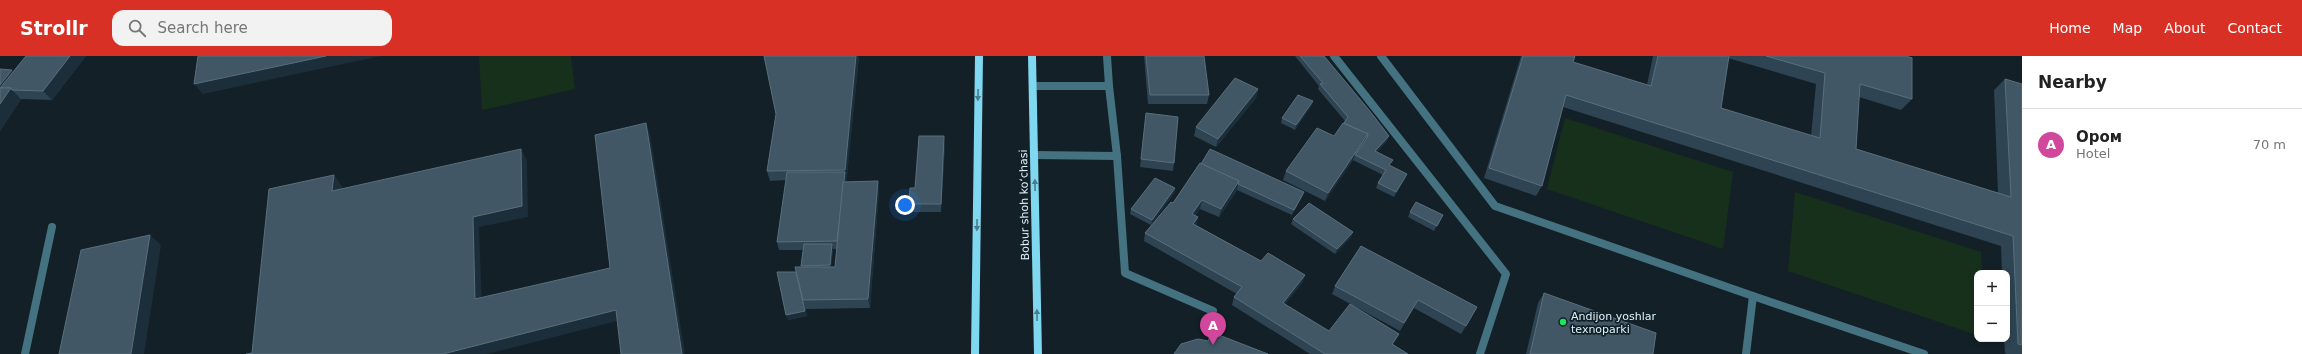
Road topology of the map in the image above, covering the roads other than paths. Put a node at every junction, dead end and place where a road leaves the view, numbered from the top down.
1 (979, 56) edge
2 (1032, 56) edge
3 (1107, 56) edge
4 (1334, 56) edge
5 (1381, 56) edge
6 (1033, 86) junction
7 (1109, 86) junction
8 (1034, 155) junction
9 (1117, 156) junction
10 (52, 227) dead end
11 (1752, 296) junction
12 (1213, 310) dead end
13 (25, 354) edge
14 (976, 354) edge
15 (1038, 354) edge
16 (1480, 354) edge
17 (1746, 354) edge
18 (1924, 354) edge

1 -> 14 main road
2 - 6 main road, Bobur shoh koʻchasi
3 - 7 street
4 - 16 street
5 - 11 street
6 - 7 street
6 - 8 main road, Bobur shoh koʻchasi
7 - 9 street
8 - 9 street
15 -> 8 main road, Bobur shoh koʻchasi
9 - 12 street
10 - 13 street
11 - 17 street
11 - 18 street

